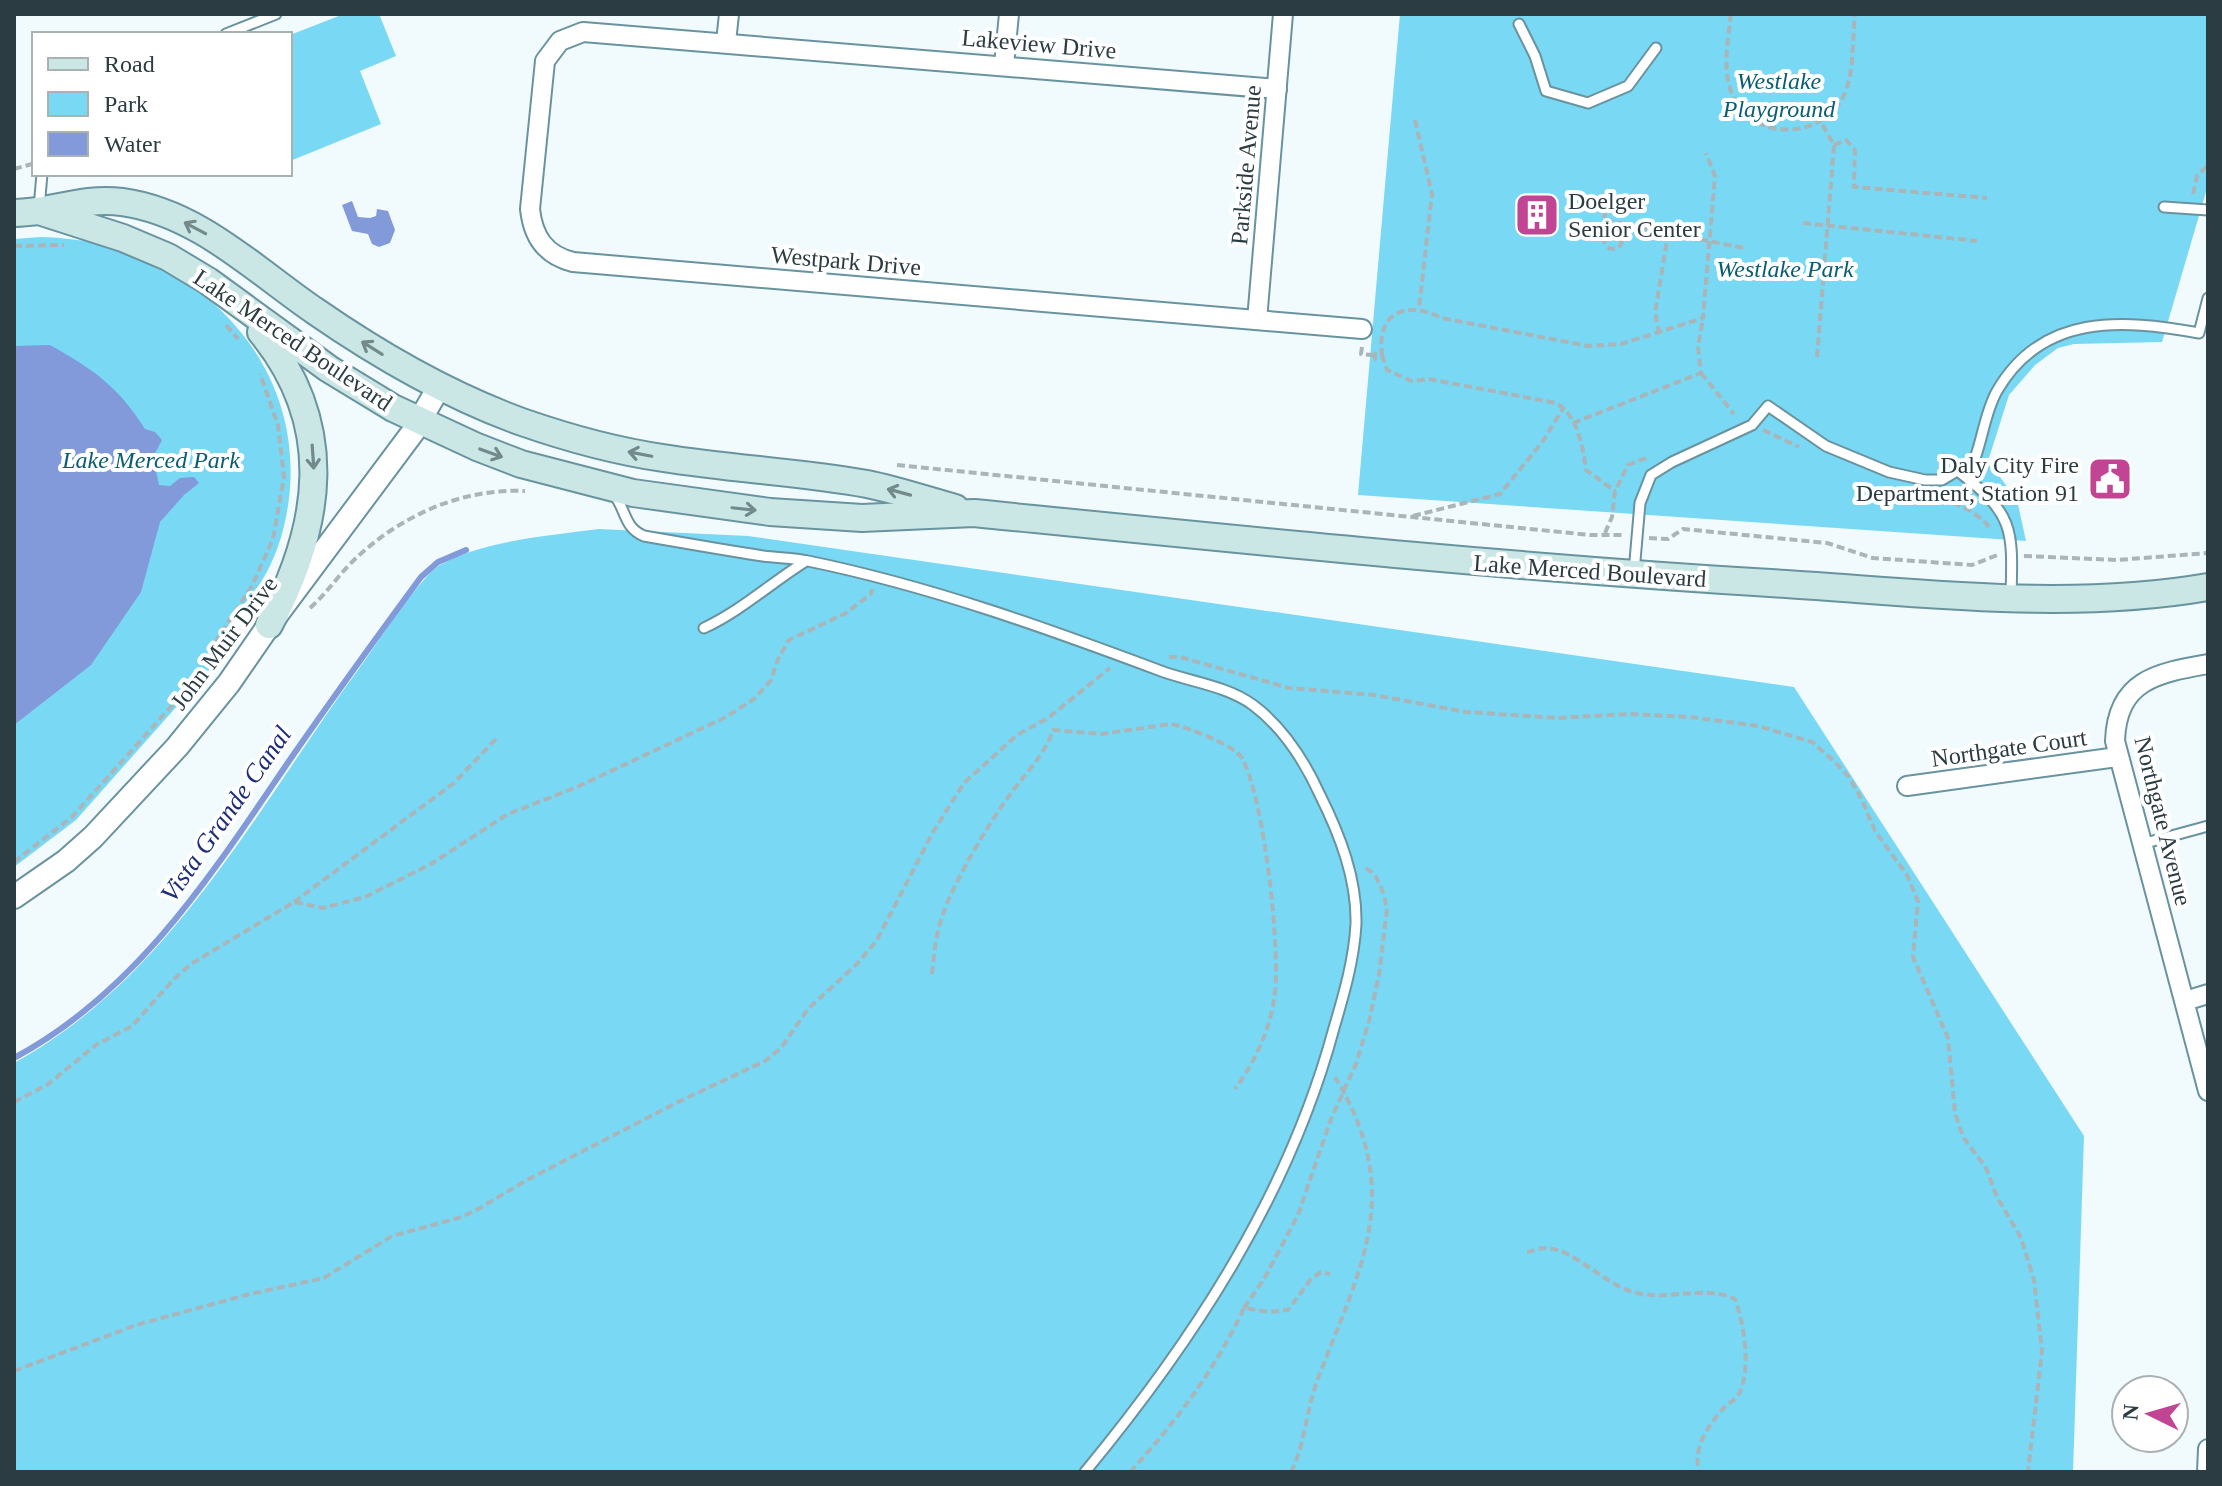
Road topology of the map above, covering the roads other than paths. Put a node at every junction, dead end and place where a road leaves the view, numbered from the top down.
1 (276, 14) edge
2 (729, 14) edge
3 (1009, 14) edge
4 (1283, 14) edge
5 (1519, 24) dead end
6 (231, 32) edge
7 (560, 41) joint
8 (726, 42) junction
9 (1656, 48) dead end
10 (1004, 65) junction
11 (1277, 89) junction
12 (41, 176) edge
13 (2164, 207) dead end
14 (2208, 210) edge
15 (26, 212) edge
16 (2208, 298) edge
17 (227, 308) junction
18 (1257, 320) junction
19 (1362, 329) dead end
20 (439, 387) junction
21 (420, 422) junction
22 (1959, 472) junction
23 (609, 489) junction
24 (974, 513) junction
25 (806, 561) junction
26 (1633, 575) junction
27 (2208, 587) edge
28 (2011, 597) junction
29 (269, 625) junction
30 (704, 628) dead end
31 (2208, 664) edge
32 (2117, 757) junction
33 (1907, 786) dead end
34 (2208, 826) edge
35 (2142, 844) junction
36 (14, 897) edge
37 (2208, 994) edge
38 (2185, 1001) junction
39 (2208, 1091) edge
40 (2208, 1449) edge
41 (1085, 1472) edge
42 (2207, 1472) edge

1 - 6 lane
2 - 8 street
3 - 10 street
4 - 11 street, Parkside Avenue
5 - 9 lane
7 - 8 street, Lakeview Drive
7 - 18 street, Westpark Drive
8 - 10 street, Lakeview Drive
10 - 11 street, Lakeview Drive
11 - 18 street, Parkside Avenue
12 - 15 lane
13 - 14 lane
15 - 17 main road, Lake Merced Boulevard
20 -> 15 main road, Lake Merced Boulevard
16 - 22 lane
17 - 21 main road, Lake Merced Boulevard
17 -> 29 main road
18 - 19 street, Westpark Drive
20 - 21 street, John Muir Drive
24 -> 20 main road, Lake Merced Boulevard
21 -> 23 main road, Lake Merced Boulevard
21 - 29 street, John Muir Drive
22 - 26 lane
22 - 28 lane
23 -> 24 main road, Lake Merced Boulevard
23 - 25 lane
24 - 26 main road, Lake Merced Boulevard
25 - 30 lane
25 - 41 lane
26 - 28 main road, Lake Merced Boulevard
27 - 28 main road, Lake Merced Boulevard
29 - 36 street, John Muir Drive
31 - 32 street, Northgate Avenue
32 - 33 street, Northgate Court
32 - 35 street, Northgate Avenue
34 - 35 lane
35 - 38 street, Northgate Avenue
37 - 38 street
38 - 39 street, Northgate Avenue
40 - 42 street

